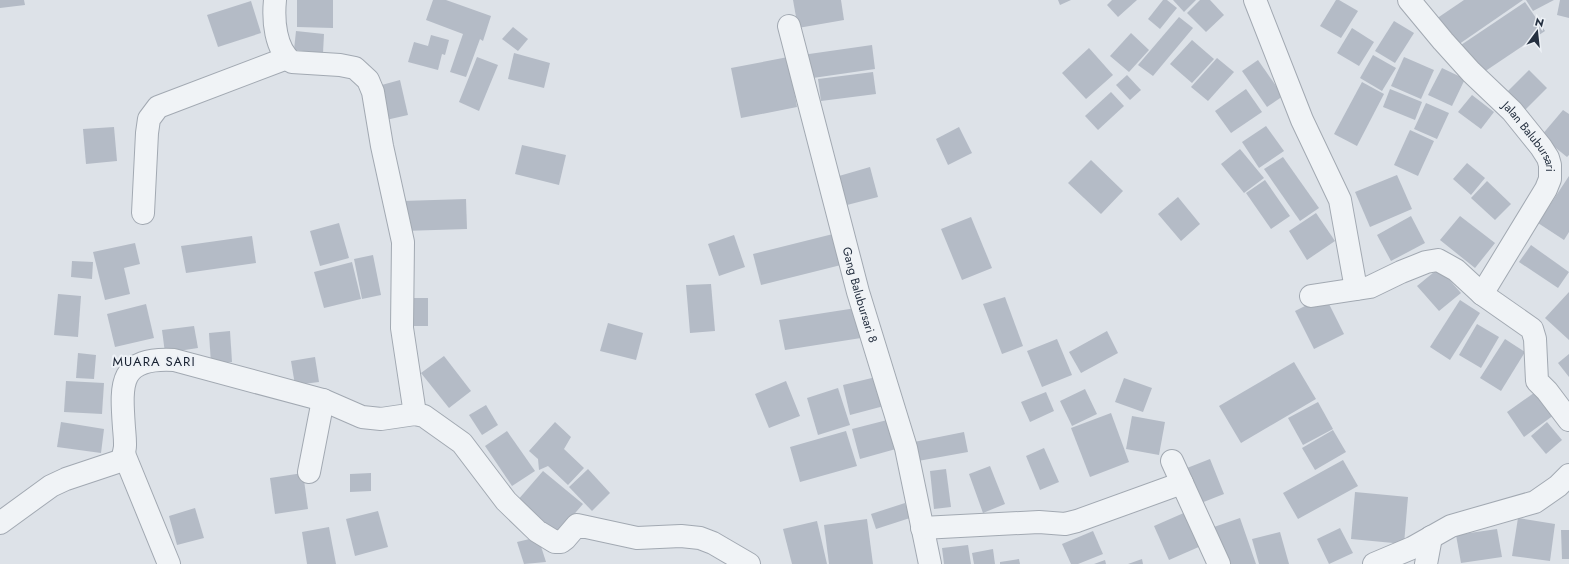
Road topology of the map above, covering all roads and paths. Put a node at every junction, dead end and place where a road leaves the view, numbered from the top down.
1 (275, 0) edge
2 (1256, 0) edge
3 (1409, 0) edge
4 (789, 26) dead end
5 (287, 58) junction
6 (143, 213) dead end
7 (1356, 289) junction
8 (1482, 294) junction
9 (1311, 296) dead end
10 (324, 400) junction
11 (415, 414) junction
12 (1569, 420) edge
13 (124, 454) junction
14 (1172, 461) dead end
15 (309, 472) dead end
16 (1569, 475) edge
17 (1182, 483) junction
18 (0, 523) edge
19 (922, 528) junction
20 (1431, 537) junction
21 (170, 564) edge
22 (750, 564) edge
23 (930, 564) edge
24 (1219, 564) edge
25 (1374, 564) edge
26 (1426, 564) edge

1 - 5 street
2 - 7 street
3 - 8 street, Jalan Balubursari
4 - 19 street, Gang Balubursari 8
5 - 6 street
5 - 11 street
7 - 8 street
7 - 9 street
8 - 12 street
10 - 11 street
10 - 13 street
10 - 15 street
11 - 22 street
13 - 18 street
13 - 21 street
14 - 17 street
16 - 20 street
17 - 19 street
17 - 24 street
19 - 23 street, Gang Balubursari 8
20 - 25 street
20 - 26 street

